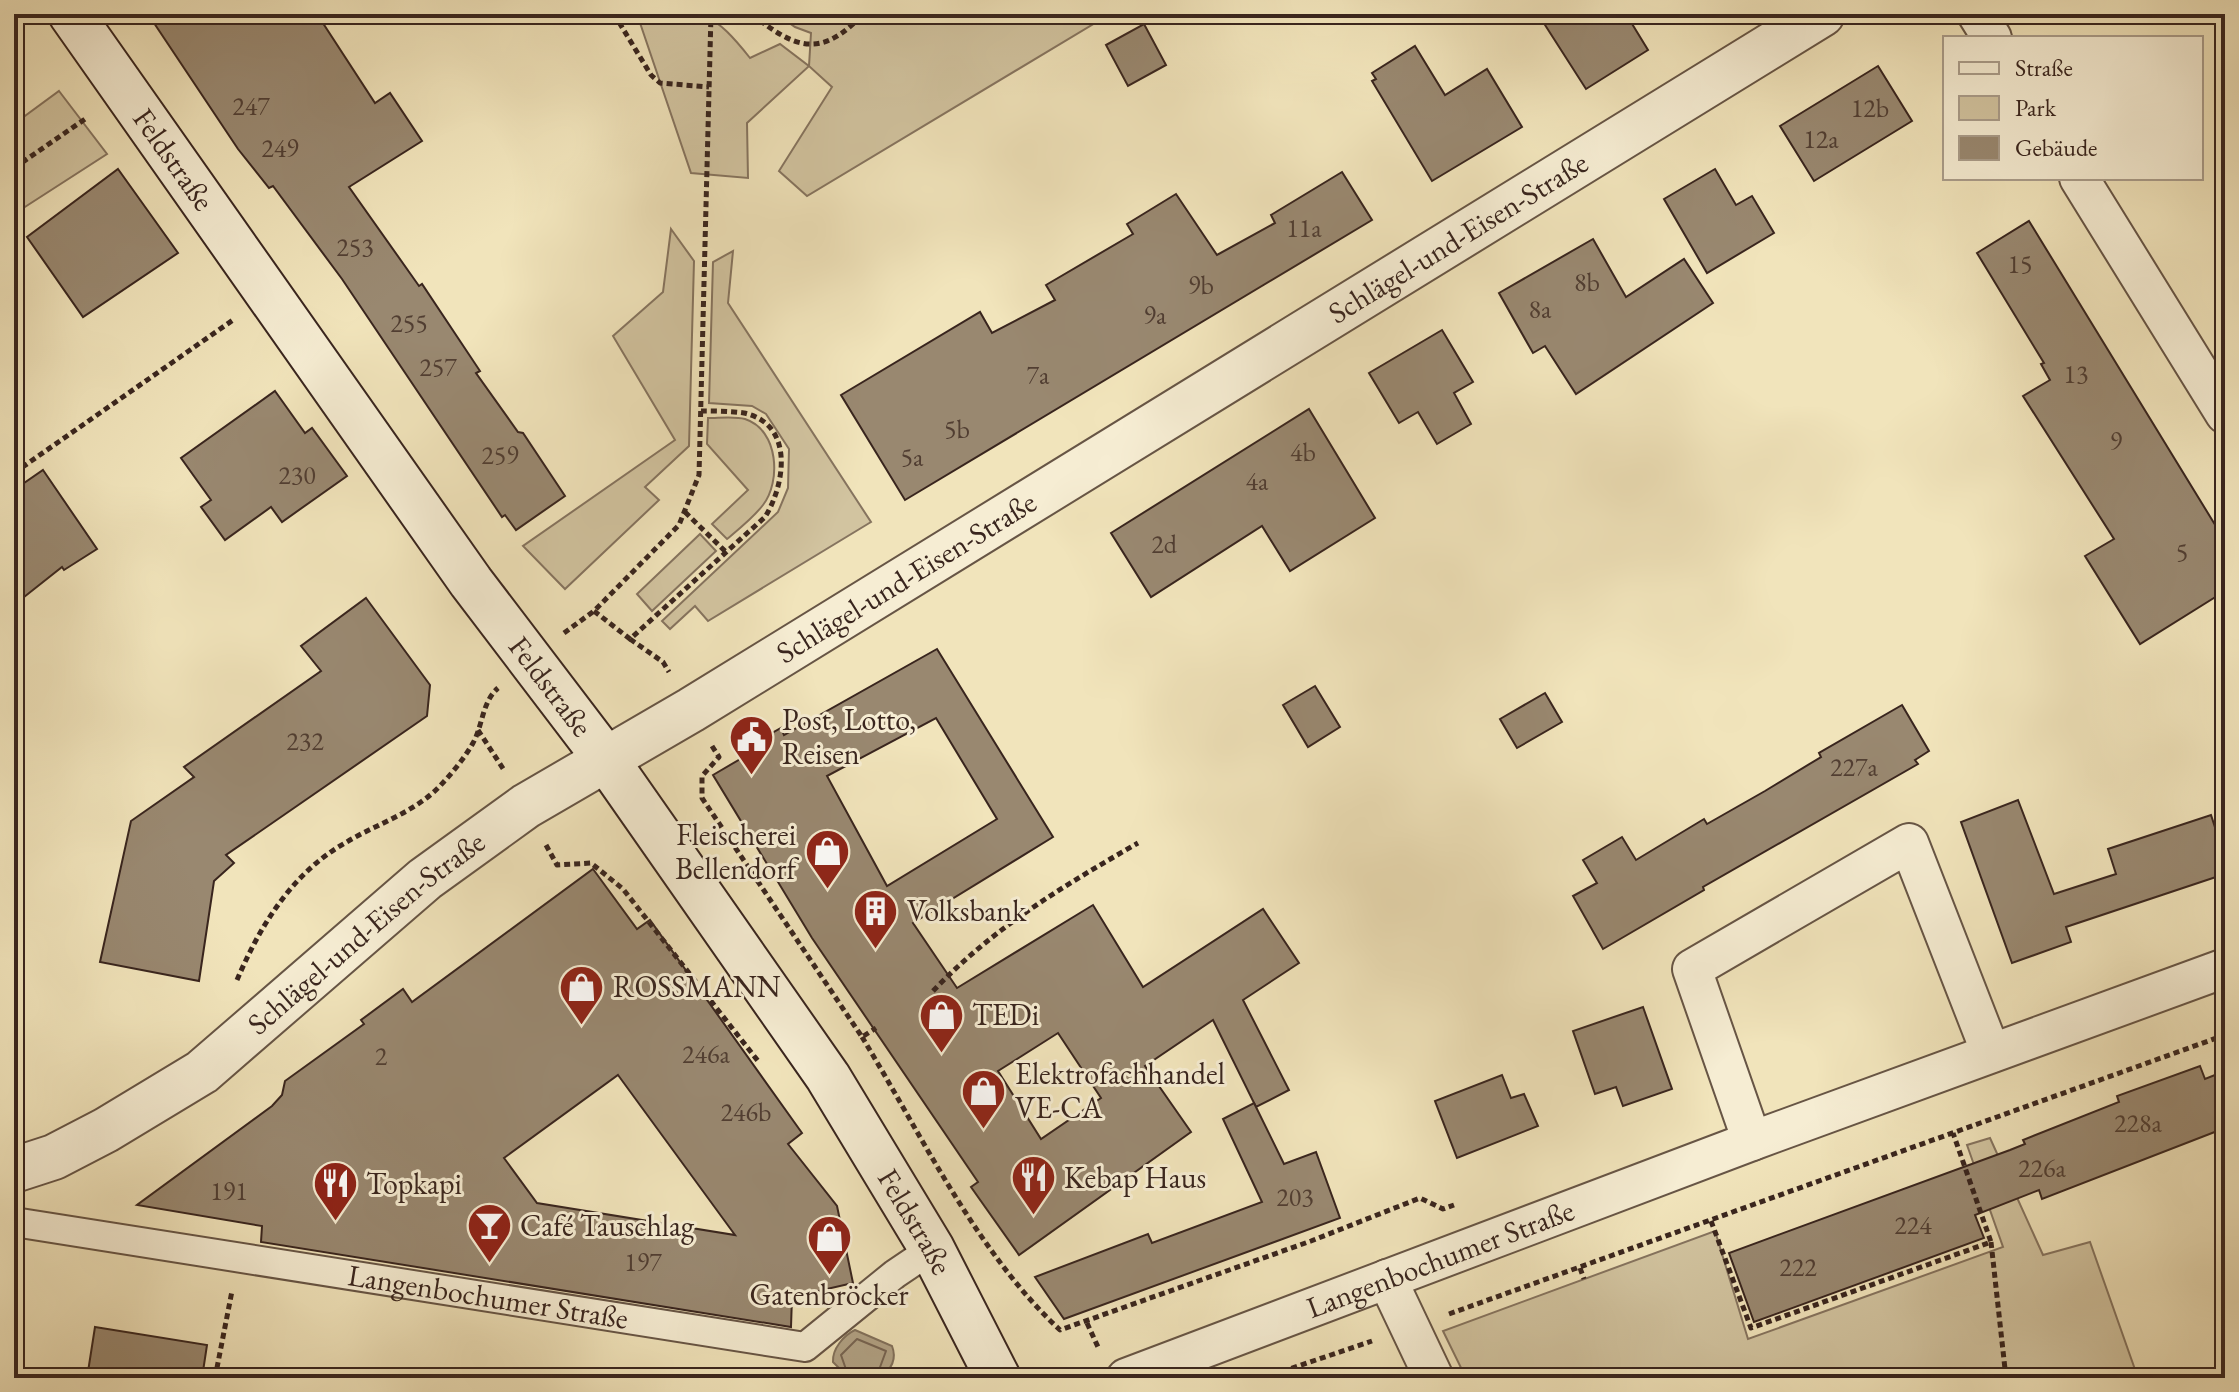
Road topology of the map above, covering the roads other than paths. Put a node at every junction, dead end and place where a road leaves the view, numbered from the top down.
1 (71, 14) edge
2 (1822, 14) edge
3 (1977, 14) edge
4 (1991, 36) edge
5 (2080, 180) edge
6 (2225, 414) edge
7 (605, 758) junction
8 (2225, 968) edge
9 (1991, 1053) junction
10 (1752, 1141) junction
11 (14, 1170) edge
12 (14, 1222) edge
13 (932, 1249) junction
14 (1387, 1279) junction
15 (998, 1378) edge
16 (1126, 1378) edge
17 (1434, 1378) edge

1 - 7 street, Feldstraße
2 - 7 street, Schlägel-und-Eisen-Straße
3 - 4 street
5 - 6 street
7 - 11 street, Schlägel-und-Eisen-Straße
7 - 13 street, Feldstraße
8 - 9 street, Langenbochumer Straße
9 - 10 street, Langenbochumer Straße
9 - 10 street
10 - 14 street, Langenbochumer Straße
12 - 13 street, Langenbochumer Straße
13 - 15 street, Feldstraße
14 - 16 street, Langenbochumer Straße
14 - 17 street

